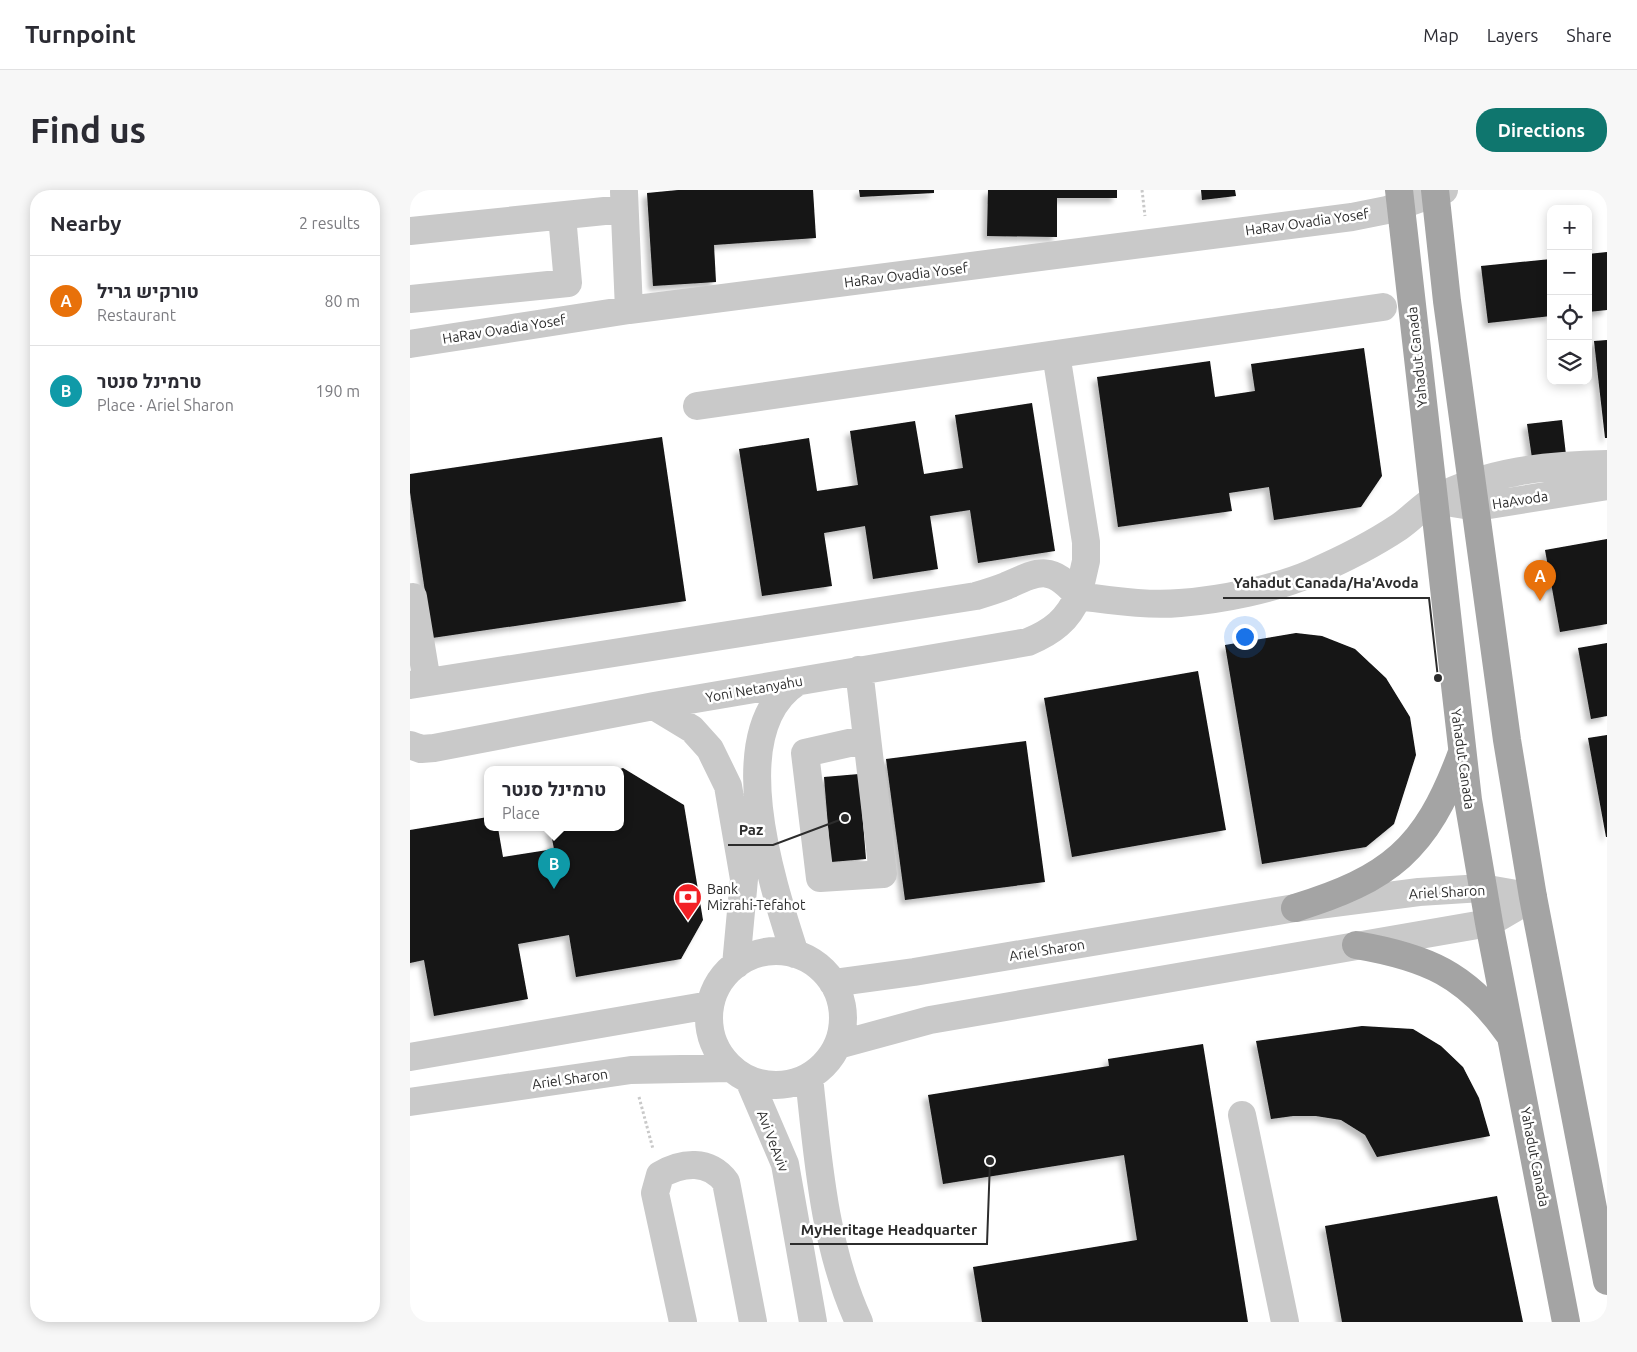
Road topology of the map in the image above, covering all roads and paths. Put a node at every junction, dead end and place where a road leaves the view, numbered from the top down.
1 (1438, 191) edge
2 (1400, 198) edge
3 (624, 200) edge
4 (562, 216) junction
5 (410, 231) edge
6 (410, 299) edge
7 (1383, 307) dead end
8 (629, 310) junction
9 (410, 344) edge
10 (1056, 354) junction
11 (697, 406) dead end
12 (1607, 464) edge
13 (1607, 486) edge
14 (1475, 495) junction
15 (1433, 500) junction
16 (1078, 596) junction
17 (413, 597) dead end
18 (859, 670) junction
19 (796, 682) junction
20 (419, 683) edge
21 (654, 706) junction
22 (867, 739) junction
23 (410, 745) edge
24 (1461, 754) junction
25 (1482, 888) junction
26 (1533, 897) junction
27 (1295, 908) junction
28 (1489, 923) junction
29 (1356, 945) junction
30 (795, 954) junction
31 (736, 965) junction
32 (833, 983) junction
33 (710, 1005) junction
34 (1512, 1039) junction
35 (838, 1045) junction
36 (410, 1057) edge
37 (631, 1070) junction
38 (740, 1074) junction
39 (809, 1077) junction
40 (410, 1102) edge
41 (1242, 1116) dead end
42 (660, 1175) junction
43 (802, 1261) junction
44 (837, 1266) junction
45 (1607, 1281) edge
46 (683, 1322) edge
47 (753, 1322) edge
48 (814, 1322) edge
49 (820, 1322) edge
50 (846, 1322) edge
51 (859, 1322) edge
52 (1285, 1322) edge
53 (1566, 1322) edge

1 - 2 street, HaRav Ovadia Yosef
1 - 14 main road
2 - 8 street, HaRav Ovadia Yosef
2 - 15 main road, Yahadut Canada
3 - 4 street
3 - 8 street
4 - 5 street
4 - 6 street
7 - 10 street
8 - 9 street, HaRav Ovadia Yosef
10 - 11 street
10 - 16 street, Yoni Netanyahu
12 - 14 street, HaAvoda
13 - 14 street, HaAvoda
14 - 15 street, HaAvoda
14 - 26 main road
15 - 16 street
15 - 24 main road, Yahadut Canada
16 - 18 street, Yoni Netanyahu
16 - 20 street
17 - 20 street
18 - 19 street, Yoni Netanyahu
18 - 22 street
19 - 21 street, Yoni Netanyahu
19 - 30 street
21 - 23 street, Yoni Netanyahu
21 - 31 street
22 - 22 street
24 - 25 main road, Yahadut Canada
24 - 27 main road
25 - 26 street, Ariel Sharon
25 - 27 street, Ariel Sharon
25 - 28 main road, Yahadut Canada
26 - 28 street
26 - 45 main road
27 - 32 street, Ariel Sharon
28 - 29 street
28 - 34 main road, Yahadut Canada
29 - 34 main road
29 - 35 street
30 - 31 street
30 - 32 street
31 - 33 street
32 - 35 street
33 - 36 street
33 - 38 street
34 - 53 main road, Yahadut Canada
35 - 39 street
37 - 38 street, Ariel Sharon
37 - 40 street, Ariel Sharon
37 - 42 path
38 - 39 street
38 - 43 street, Avi VeAviv
39 - 44 street
41 - 52 street
42 - 46 street
42 - 47 street
43 - 48 street, Avi VeAviv
43 - 49 street
44 - 50 street
44 - 51 street

